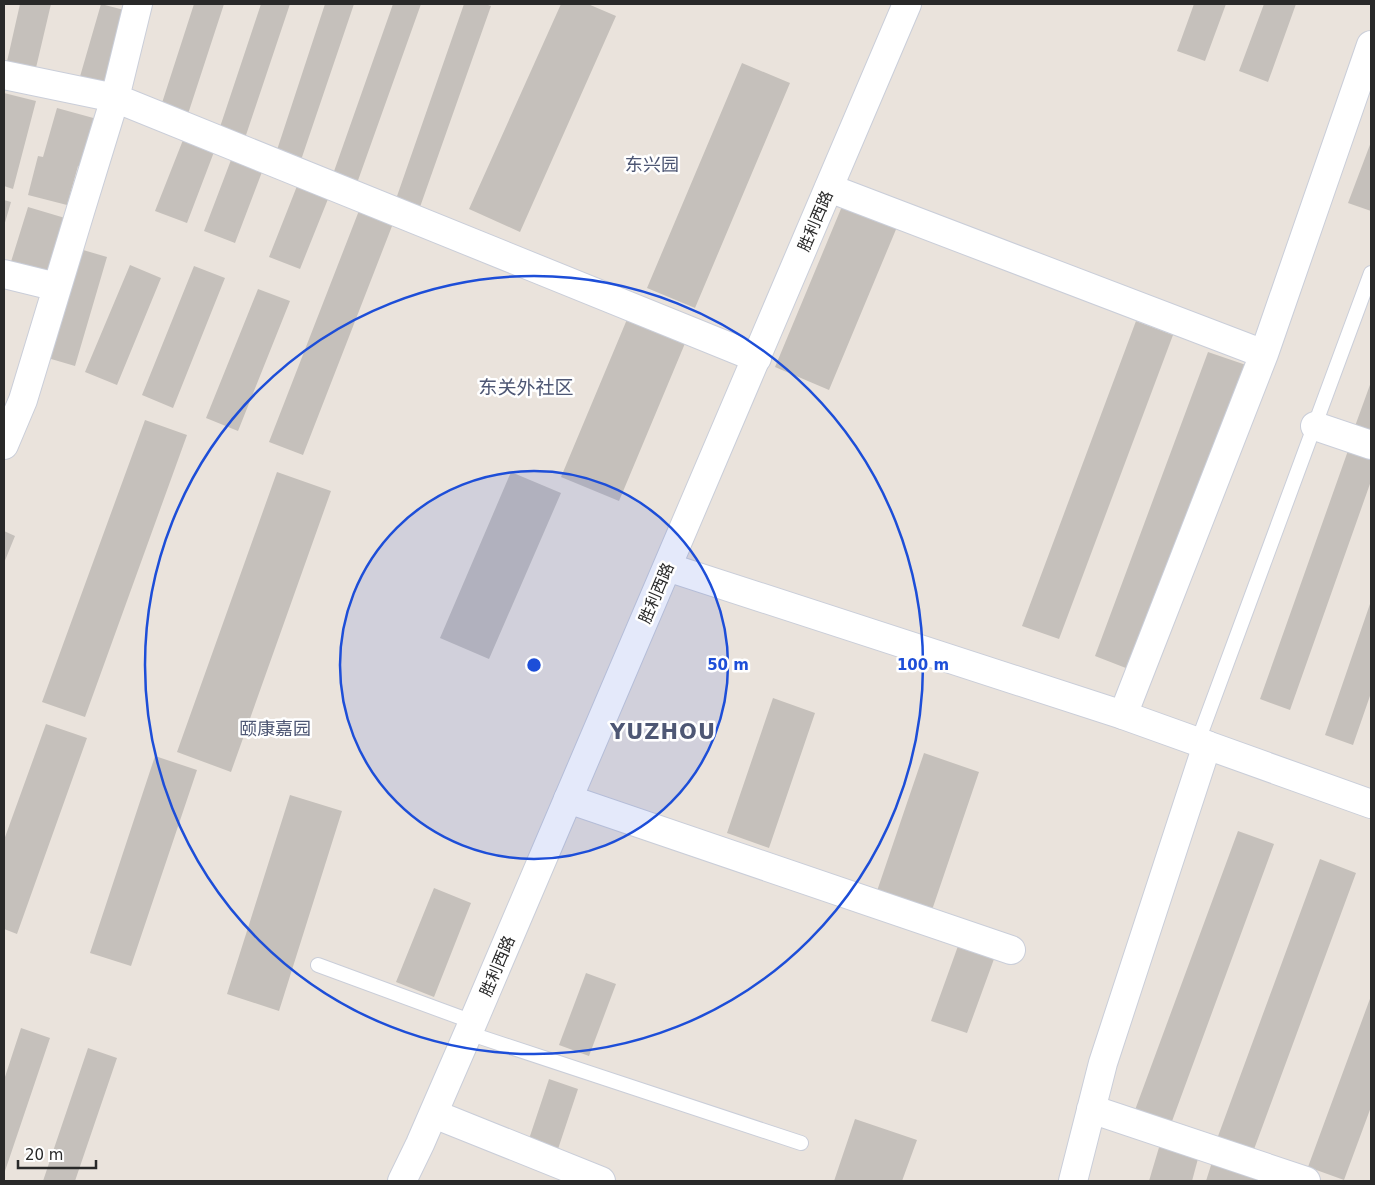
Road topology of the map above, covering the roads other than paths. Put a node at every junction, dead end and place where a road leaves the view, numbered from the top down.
1 (138, 4) edge
2 (908, 4) edge
3 (1371, 45) edge
4 (4, 75) edge
5 (115, 98) junction
6 (829, 188) junction
7 (4, 274) edge
8 (1371, 274) edge
9 (57, 287) junction
10 (1264, 354) junction
11 (757, 358) junction
12 (13, 397) edge
13 (1315, 426) junction
14 (4, 445) edge
15 (1371, 445) edge
16 (668, 567) junction
17 (1123, 715) junction
18 (1202, 743) junction
19 (568, 799) junction
20 (1371, 804) edge
21 (1011, 950) dead end
22 (318, 965) dead end
23 (470, 1028) junction
24 (1091, 1108) junction
25 (434, 1114) junction
26 (801, 1143) dead end
27 (402, 1181) edge
28 (601, 1181) edge
29 (1073, 1181) edge
30 (1306, 1181) edge

1 - 5 street
2 - 6 street, 胜利西路
3 - 10 street
4 - 5 street
5 - 9 street
5 - 11 street
6 - 10 street
6 - 11 street, 胜利西路
7 - 9 street
8 - 13 lane
9 - 12 street
10 - 17 street
11 - 16 street, 胜利西路
12 - 14 street
13 - 15 street
13 - 18 lane
16 - 17 street
16 - 19 street, 胜利西路
17 - 18 street
18 - 20 street
18 - 24 street
19 - 21 street
19 - 23 street, 胜利西路
22 - 23 lane
23 - 25 street, 胜利西路
23 - 26 lane
24 - 29 street
24 - 30 street
25 - 27 street, 胜利西路
25 - 28 street

